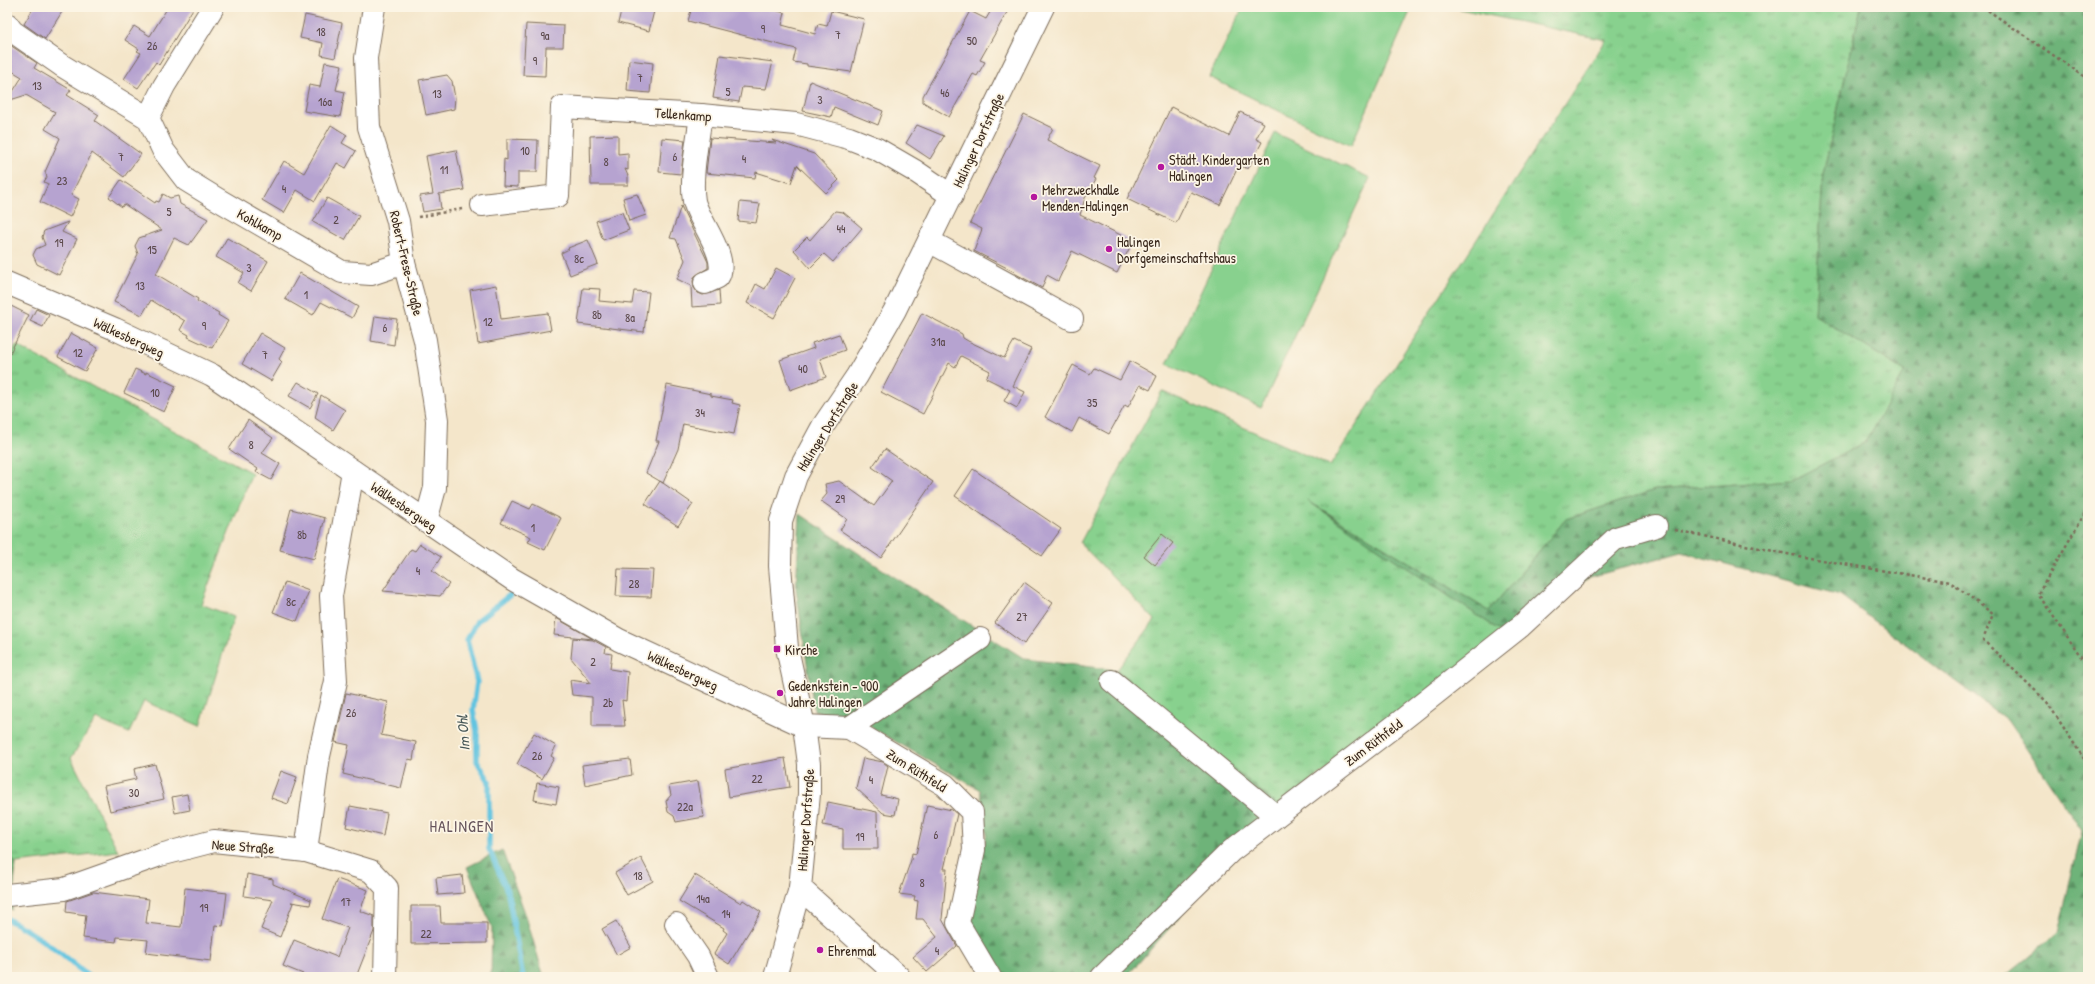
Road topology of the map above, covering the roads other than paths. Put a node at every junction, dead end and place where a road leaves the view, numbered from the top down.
1 (213, 7) edge
2 (374, 7) edge
3 (1043, 7) edge
4 (7, 24) edge
5 (701, 115) junction
6 (148, 118) junction
7 (952, 196) junction
8 (482, 205) road end
9 (929, 241) junction
10 (404, 263) junction
11 (7, 283) edge
12 (704, 283) dead end
13 (1072, 319) dead end
14 (353, 471) junction
15 (426, 521) junction
16 (1656, 526) road end
17 (980, 639) dead end
18 (1112, 681) dead end
19 (804, 726) junction
20 (849, 728) junction
21 (1276, 816) junction
22 (306, 851) junction
23 (800, 888) junction
24 (7, 895) edge
25 (676, 924) dead end
26 (385, 977) edge
27 (708, 977) edge
28 (775, 977) edge
29 (899, 977) edge
30 (990, 977) edge
31 (1102, 977) edge

1 - 6 street
2 - 10 street, Robert-Frese-Straße
3 - 7 street, Halinger Dorfstraße
4 - 6 street
5 - 7 street, Tellenkamp
5 - 8 street, Tellenkamp
5 - 12 street
6 - 10 street, Kohlkamp
7 - 9 street, Halinger Dorfstraße
9 - 13 street
9 - 19 street, Halinger Dorfstraße
10 - 15 street, Robert-Frese-Straße
11 - 14 street, Wälkesbergweg
14 - 15 street, Wälkesbergweg
14 - 22 street
15 - 19 street, Wälkesbergweg
16 - 21 street, Zum Rüthfeld
17 - 20 street
18 - 21 street
19 - 20 street, Zum Rüthfeld
19 - 23 street, Halinger Dorfstraße
20 - 30 street, Zum Rüthfeld
21 - 31 street, Zum Rüthfeld
22 - 24 street, Neue Straße
22 - 26 street, Neue Straße
23 - 28 street, Halinger Dorfstraße
23 - 29 street
25 - 27 street

